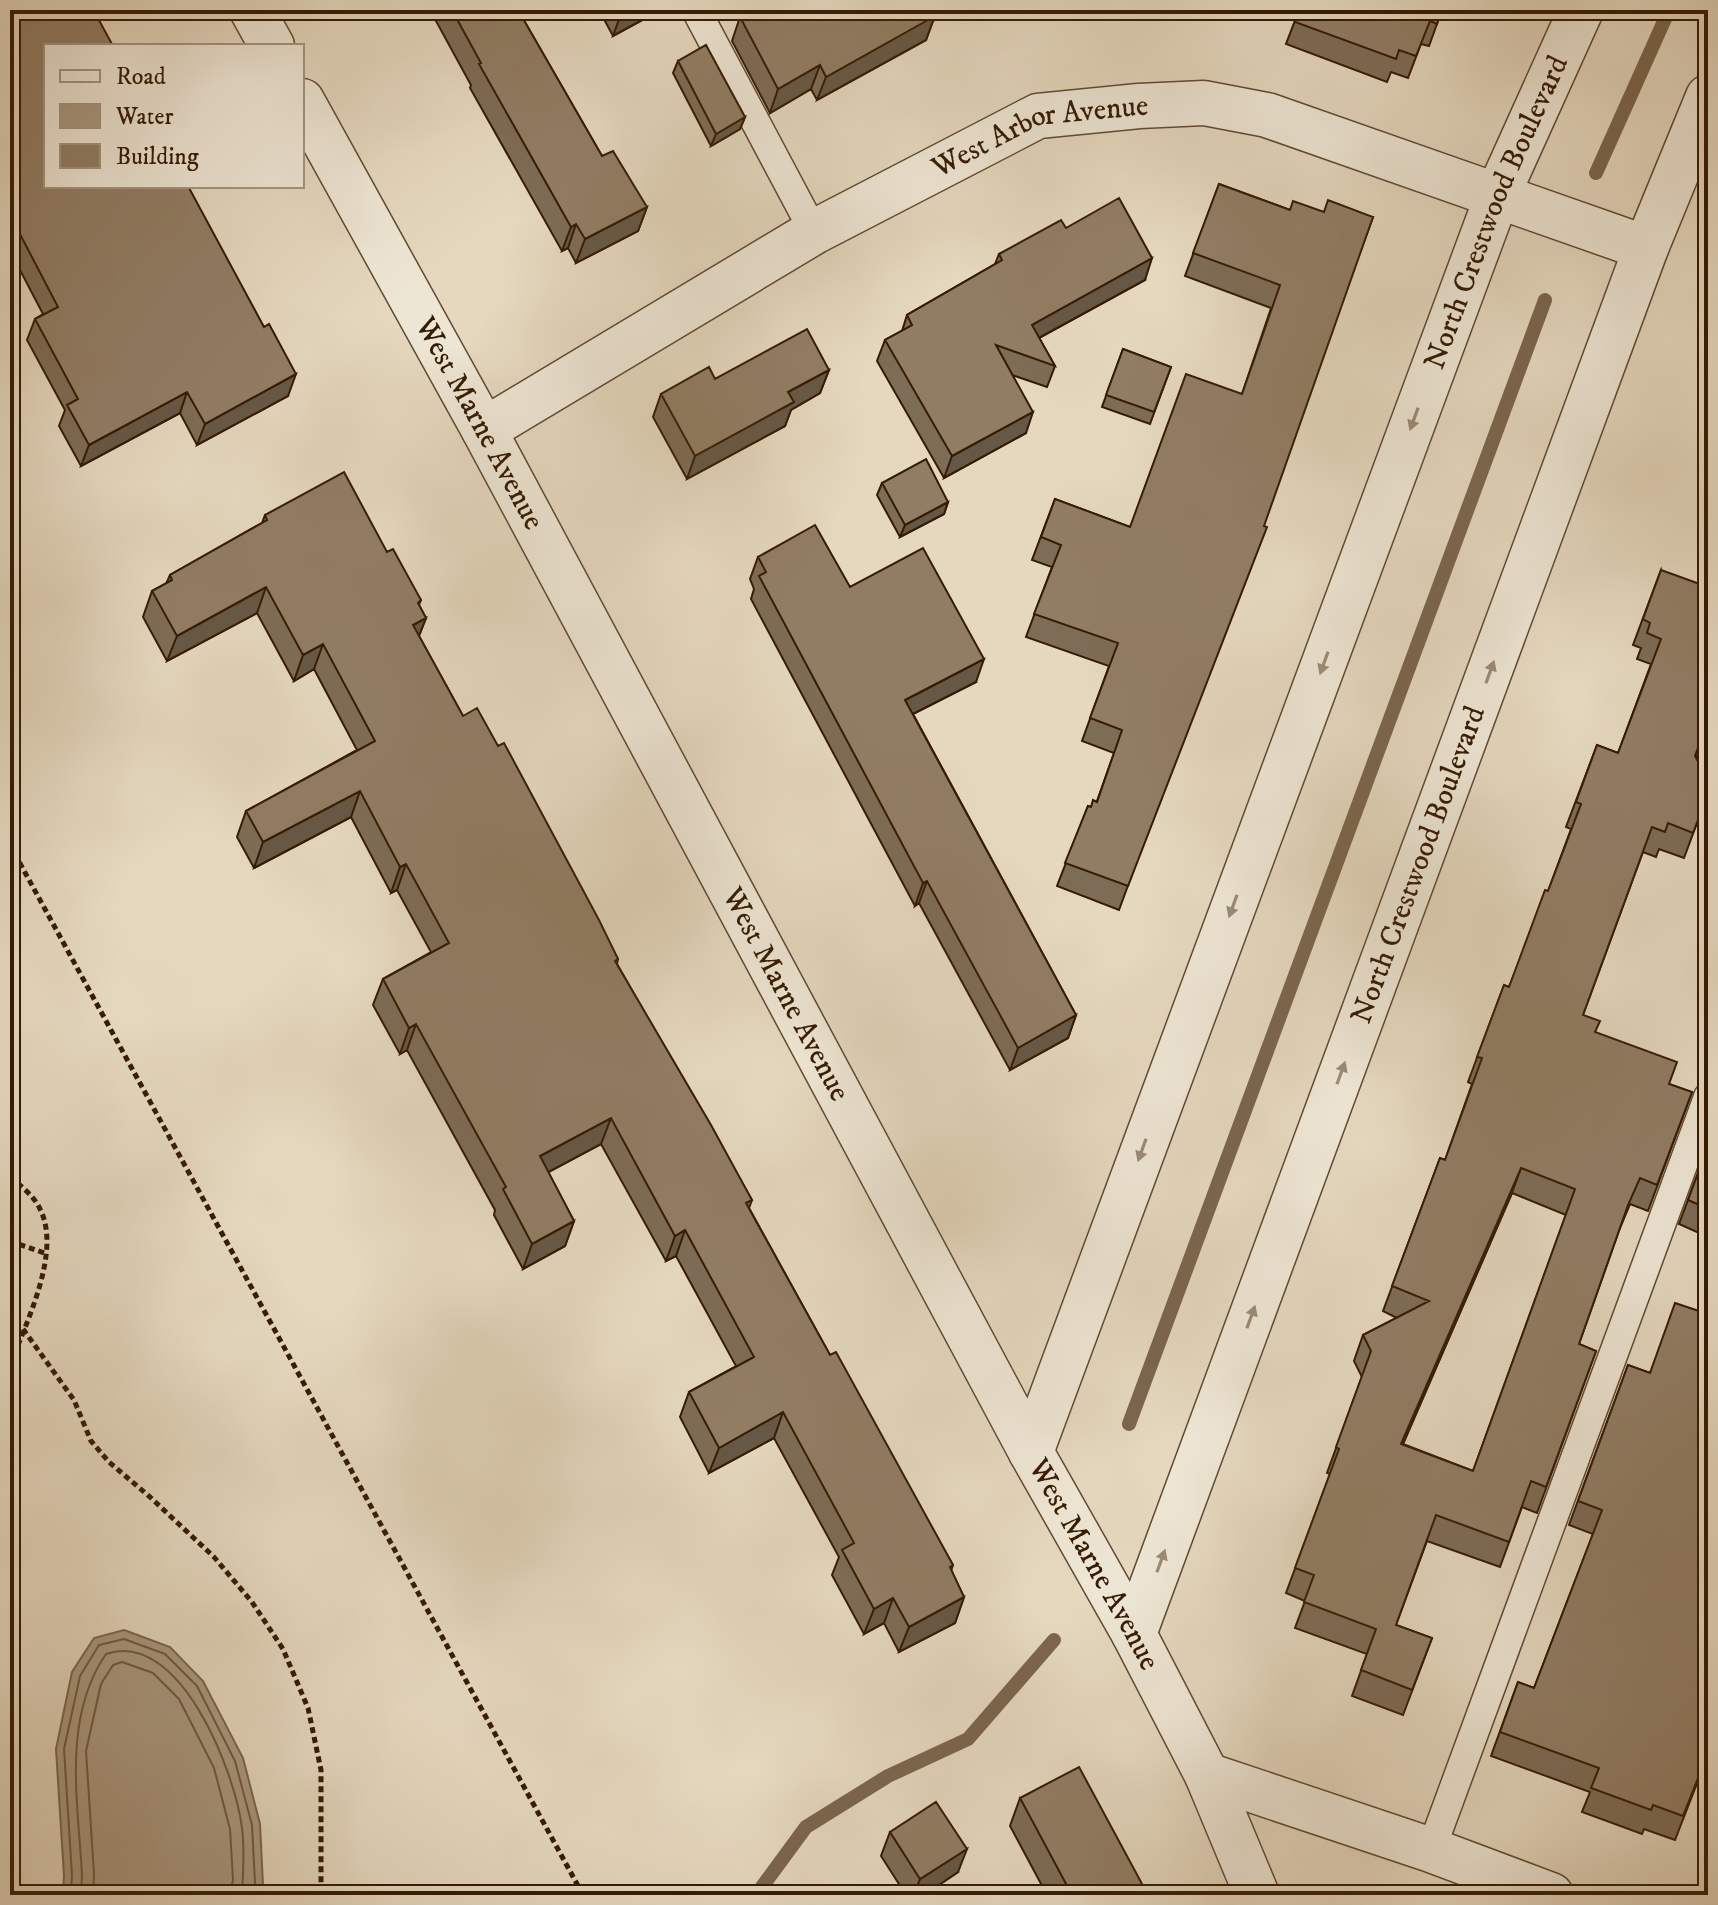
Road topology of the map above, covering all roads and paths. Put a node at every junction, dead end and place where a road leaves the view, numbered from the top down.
1 (252, 10) edge
2 (696, 10) edge
3 (1581, 10) edge
4 (271, 44) edge
5 (1708, 97) edge
6 (304, 105) edge
7 (1498, 194) junction
8 (814, 232) junction
9 (1646, 248) junction
10 (484, 430) junction
11 (10, 845) edge
12 (1708, 1097) edge
13 (10, 1177) edge
14 (10, 1241) edge
15 (47, 1254) junction
16 (23, 1329) junction
17 (10, 1365) edge
18 (1031, 1452) junction
19 (1134, 1634) junction
20 (10, 1674) edge
21 (10, 1708) edge
22 (1207, 1775) junction
23 (1431, 1850) junction
24 (321, 1895) edge
25 (583, 1895) edge
26 (1257, 1895) edge
27 (1551, 1895) edge

1 - 4 street
2 - 8 lane
3 - 7 street, North Crestwood Boulevard
5 - 9 street, North Crestwood Boulevard
6 - 10 street, West Marne Avenue
7 - 8 street, West Arbor Avenue
7 - 9 street, West Arbor Avenue
7 -> 18 street, North Crestwood Boulevard
8 - 10 street, West Arbor Avenue
19 -> 9 street, North Crestwood Boulevard
10 - 18 street, West Marne Avenue
11 - 25 path
12 - 23 lane
13 - 15 path
14 - 15 path
15 - 16 path
16 - 17 path
16 - 24 path
18 - 19 street, West Marne Avenue
19 - 22 street, West Marne Avenue
20 - 21 path
22 - 23 street
22 - 26 street, West Marne Avenue
23 - 27 street

